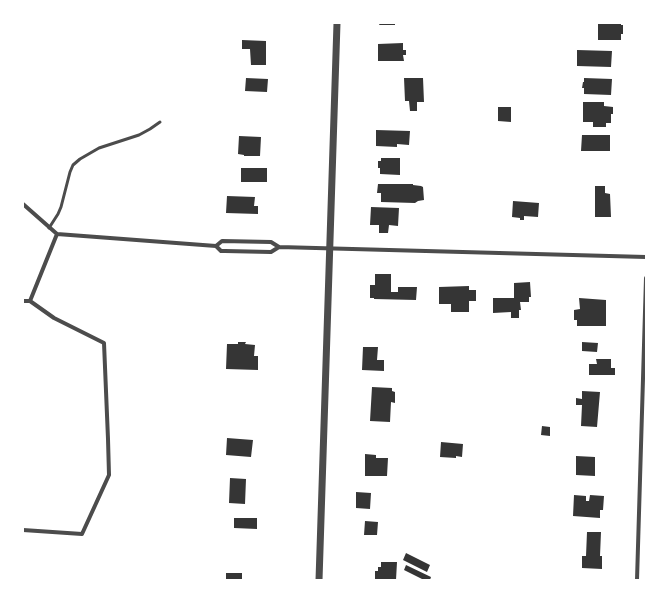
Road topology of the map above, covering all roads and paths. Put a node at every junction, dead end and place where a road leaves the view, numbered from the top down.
1 (338, 23) edge
2 (160, 122) dead end
3 (23, 204) edge
4 (50, 228) junction
5 (57, 234) junction
6 (216, 246) junction
7 (279, 247) junction
8 (330, 248) junction
9 (646, 257) edge
10 (646, 278) edge
11 (23, 301) edge
12 (30, 301) junction
13 (23, 530) edge
14 (319, 580) edge
15 (636, 580) edge

1 - 8 street
2 - 4 lane
3 - 4 street
4 - 5 street
5 - 6 street
5 - 12 street
6 - 7 street
6 - 7 street
7 - 8 street
8 - 9 street
8 - 14 street
10 - 15 street
11 - 12 street
12 - 13 street

